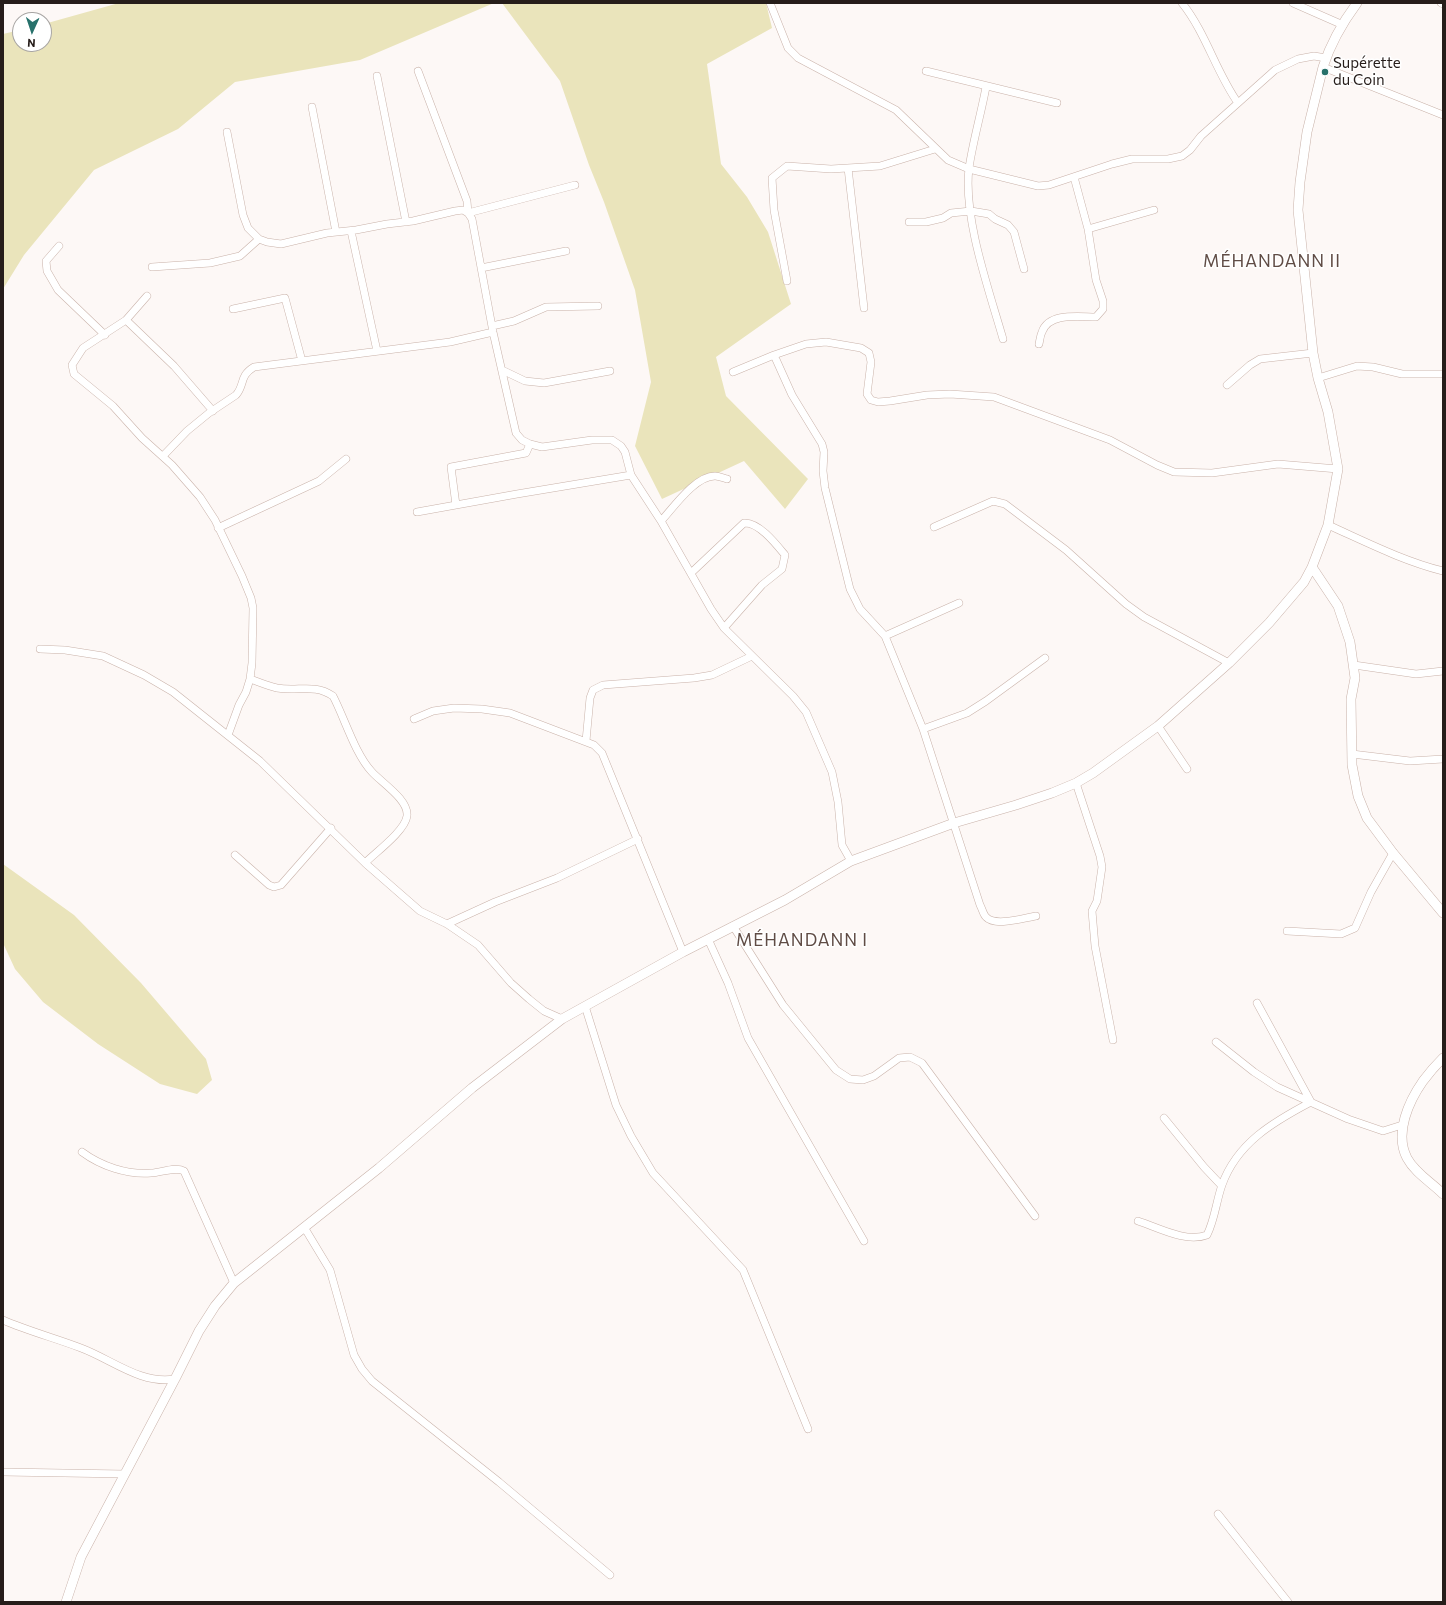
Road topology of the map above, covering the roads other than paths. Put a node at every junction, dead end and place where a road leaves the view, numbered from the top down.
1 (770, 3) edge
2 (1182, 3) edge
3 (1293, 3) edge
4 (1357, 3) edge
5 (1343, 25) junction
6 (1326, 58) junction
7 (1323, 67) junction
8 (418, 71) dead end
9 (926, 71) dead end
10 (377, 76) dead end
11 (986, 87) junction
12 (1057, 103) dead end
13 (1238, 103) junction
14 (312, 107) dead end
15 (1443, 115) edge
16 (227, 132) dead end
17 (935, 149) junction
18 (848, 168) junction
19 (969, 169) junction
20 (1074, 177) junction
21 (575, 185) dead end
22 (1154, 210) dead end
23 (971, 211) junction
24 (468, 213) junction
25 (406, 222) junction
26 (909, 222) dead end
27 (1088, 228) junction
28 (351, 231) junction
29 (336, 232) junction
30 (259, 239) junction
31 (59, 246) dead end
32 (566, 251) dead end
33 (152, 267) dead end
34 (481, 268) junction
35 (1024, 269) dead end
36 (787, 281) dead end
37 (147, 296) dead end
38 (598, 306) dead end
39 (864, 308) dead end
40 (234, 309) dead end
41 (126, 320) junction
42 (492, 329) junction
43 (105, 335) junction
44 (1003, 339) dead end
45 (1039, 344) dead end
46 (377, 351) junction
47 (1313, 353) junction
48 (774, 355) junction
49 (302, 361) junction
50 (502, 370) junction
51 (610, 371) dead end
52 (733, 372) dead end
53 (1443, 374) edge
54 (1318, 378) junction
55 (1227, 385) dead end
56 (212, 411) junction
57 (530, 444) junction
58 (163, 456) junction
59 (346, 459) dead end
60 (1338, 469) junction
61 (631, 475) junction
62 (727, 479) dead end
63 (456, 506) junction
64 (418, 512) dead end
65 (661, 520) junction
66 (1328, 525) junction
67 (934, 527) dead end
68 (218, 528) junction
69 (1312, 567) junction
70 (1443, 571) edge
71 (691, 573) junction
72 (959, 603) dead end
73 (724, 628) junction
74 (885, 636) junction
75 (40, 649) dead end
76 (752, 656) junction
77 (1045, 658) dead end
78 (1229, 663) junction
79 (1354, 665) junction
80 (1443, 671) edge
81 (250, 679) junction
82 (414, 719) dead end
83 (1158, 726) junction
84 (923, 729) junction
85 (228, 735) junction
86 (586, 741) junction
87 (1352, 754) junction
88 (1443, 759) edge
89 (1187, 769) dead end
90 (1076, 783) junction
91 (954, 822) junction
92 (331, 828) junction
93 (638, 839) junction
94 (1393, 853) junction
95 (234, 855) dead end
96 (851, 861) junction
97 (365, 863) junction
98 (1443, 914) edge
99 (1036, 916) dead end
100 (447, 924) junction
101 (733, 926) junction
102 (1287, 931) dead end
103 (708, 939) junction
104 (683, 952) junction
105 (1257, 1003) dead end
106 (585, 1006) junction
107 (562, 1019) junction
108 (1113, 1040) dead end
109 (1216, 1042) dead end
110 (1443, 1058) edge
111 (1311, 1102) junction
112 (1164, 1118) dead end
113 (1402, 1125) junction
114 (82, 1152) dead end
115 (1221, 1186) junction
116 (1443, 1194) edge
117 (1035, 1216) dead end
118 (1138, 1221) dead end
119 (304, 1227) junction
120 (864, 1241) dead end
121 (234, 1283) junction
122 (3, 1320) edge
123 (175, 1379) junction
124 (808, 1429) dead end
125 (3, 1472) edge
126 (125, 1474) junction
127 (1218, 1514) dead end
128 (610, 1575) dead end
129 (66, 1602) edge
130 (1288, 1602) edge

1 - 17 street
2 - 13 street
3 - 5 street
4 - 5 street
5 - 6 street
6 - 7 street
6 - 13 street
7 - 15 street
7 - 47 street
8 - 24 street
9 - 11 street
10 - 25 street
11 - 12 street
11 - 19 street
13 - 20 street
14 - 29 street
16 - 30 street
17 - 18 street
17 - 19 street
18 - 36 street
18 - 39 street
19 - 20 street
19 - 23 street
20 - 27 street
21 - 24 street
22 - 27 street
23 - 26 street
23 - 35 street
23 - 44 street
24 - 25 street
24 - 34 street
25 - 28 street
27 - 45 street
28 - 29 street
28 - 46 street
29 - 30 street
30 - 33 street
31 - 43 street
32 - 34 street
34 - 42 street
37 - 41 street
38 - 42 street
40 - 49 street
41 - 43 street
41 - 56 street
42 - 46 street
42 - 50 street
43 - 58 street
46 - 49 street
47 - 54 street
47 - 55 street
48 - 52 street
48 - 60 street
48 - 74 street
49 - 56 street
50 - 51 street
50 - 57 street
53 - 54 street
54 - 60 street
56 - 58 street
57 - 61 street
57 - 63 street
58 - 68 street
59 - 68 street
60 - 66 street
61 - 63 street
61 - 65 street
62 - 65 street
63 - 64 street
65 - 71 street
66 - 69 street
66 - 70 street
67 - 78 street
68 - 81 street
69 - 78 street
69 - 79 street
71 - 73 street
71 - 73 street
72 - 74 street
73 - 76 street
74 - 84 street
75 - 85 street
76 - 86 street
76 - 96 street
77 - 84 street
78 - 83 street
79 - 80 street
79 - 87 street
81 - 85 street
81 - 97 street
82 - 86 street
83 - 89 street
83 - 90 street
84 - 91 street
85 - 92 street
86 - 93 street
87 - 88 street
87 - 94 street
90 - 91 street
90 - 108 street
91 - 96 street
91 - 99 street
92 - 95 street
92 - 97 street
93 - 100 street
93 - 104 street
94 - 98 street
94 - 102 street
96 - 101 street
97 - 100 street
100 - 107 street
101 - 103 street
101 - 117 street
103 - 104 street
103 - 120 street
104 - 106 street
105 - 111 street
106 - 107 street
106 - 124 street
107 - 119 street
109 - 111 street
110 - 113 street
111 - 113 street
111 - 115 street
112 - 115 street
113 - 116 street
114 - 121 street
115 - 118 street
119 - 121 street
119 - 128 street
121 - 123 street
122 - 123 street
123 - 126 street
125 - 126 street
126 - 129 street
127 - 130 street

